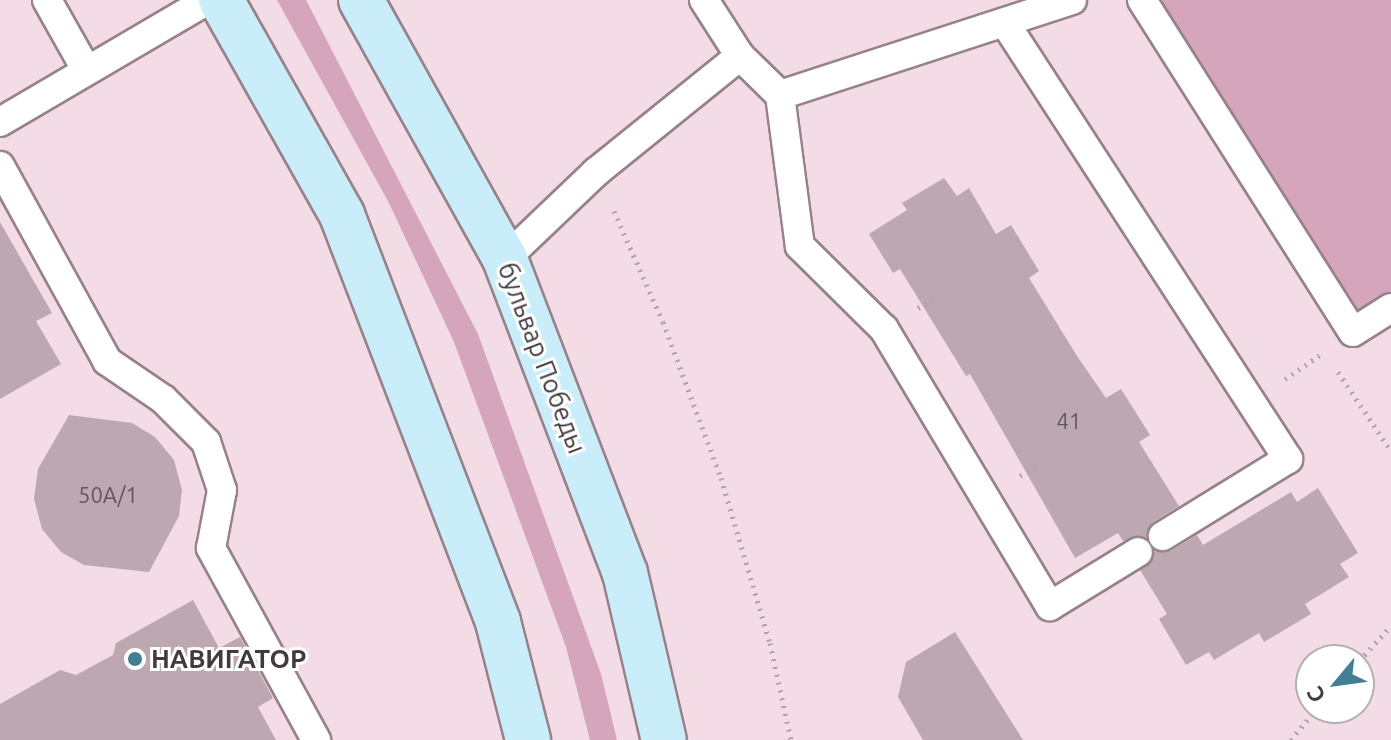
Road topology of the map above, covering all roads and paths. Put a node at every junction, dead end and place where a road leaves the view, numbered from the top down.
1 (47, 0) edge
2 (208, 0) edge
3 (221, 0) edge
4 (361, 0) edge
5 (704, 0) edge
6 (1072, 0) edge
7 (1142, 0) edge
8 (1005, 23) junction
9 (740, 56) junction
10 (87, 71) junction
11 (780, 95) junction
12 (0, 122) edge
13 (0, 166) edge
14 (596, 172) junction
15 (505, 259) junction
16 (1391, 308) edge
17 (1251, 403) junction
18 (1391, 451) edge
19 (1163, 536) dead end
20 (1138, 552) dead end
21 (1391, 626) edge
22 (1375, 644) edge
23 (1304, 724) edge
24 (316, 740) edge
25 (528, 740) edge
26 (664, 740) edge
27 (791, 740) edge
28 (1291, 740) edge

1 - 10 lane
2 - 10 lane
3 - 25 main road
4 - 15 main road, бульвар Победы
5 - 9 lane
6 - 8 lane
7 - 16 lane
8 - 11 lane
8 - 17 lane
9 - 11 lane
9 - 14 lane
10 - 12 lane
11 - 20 lane
13 - 24 lane
14 - 15 lane
14 - 27 path
15 - 26 main road, бульвар Победы
17 - 18 path
17 - 19 lane
21 - 22 path
23 - 28 path

